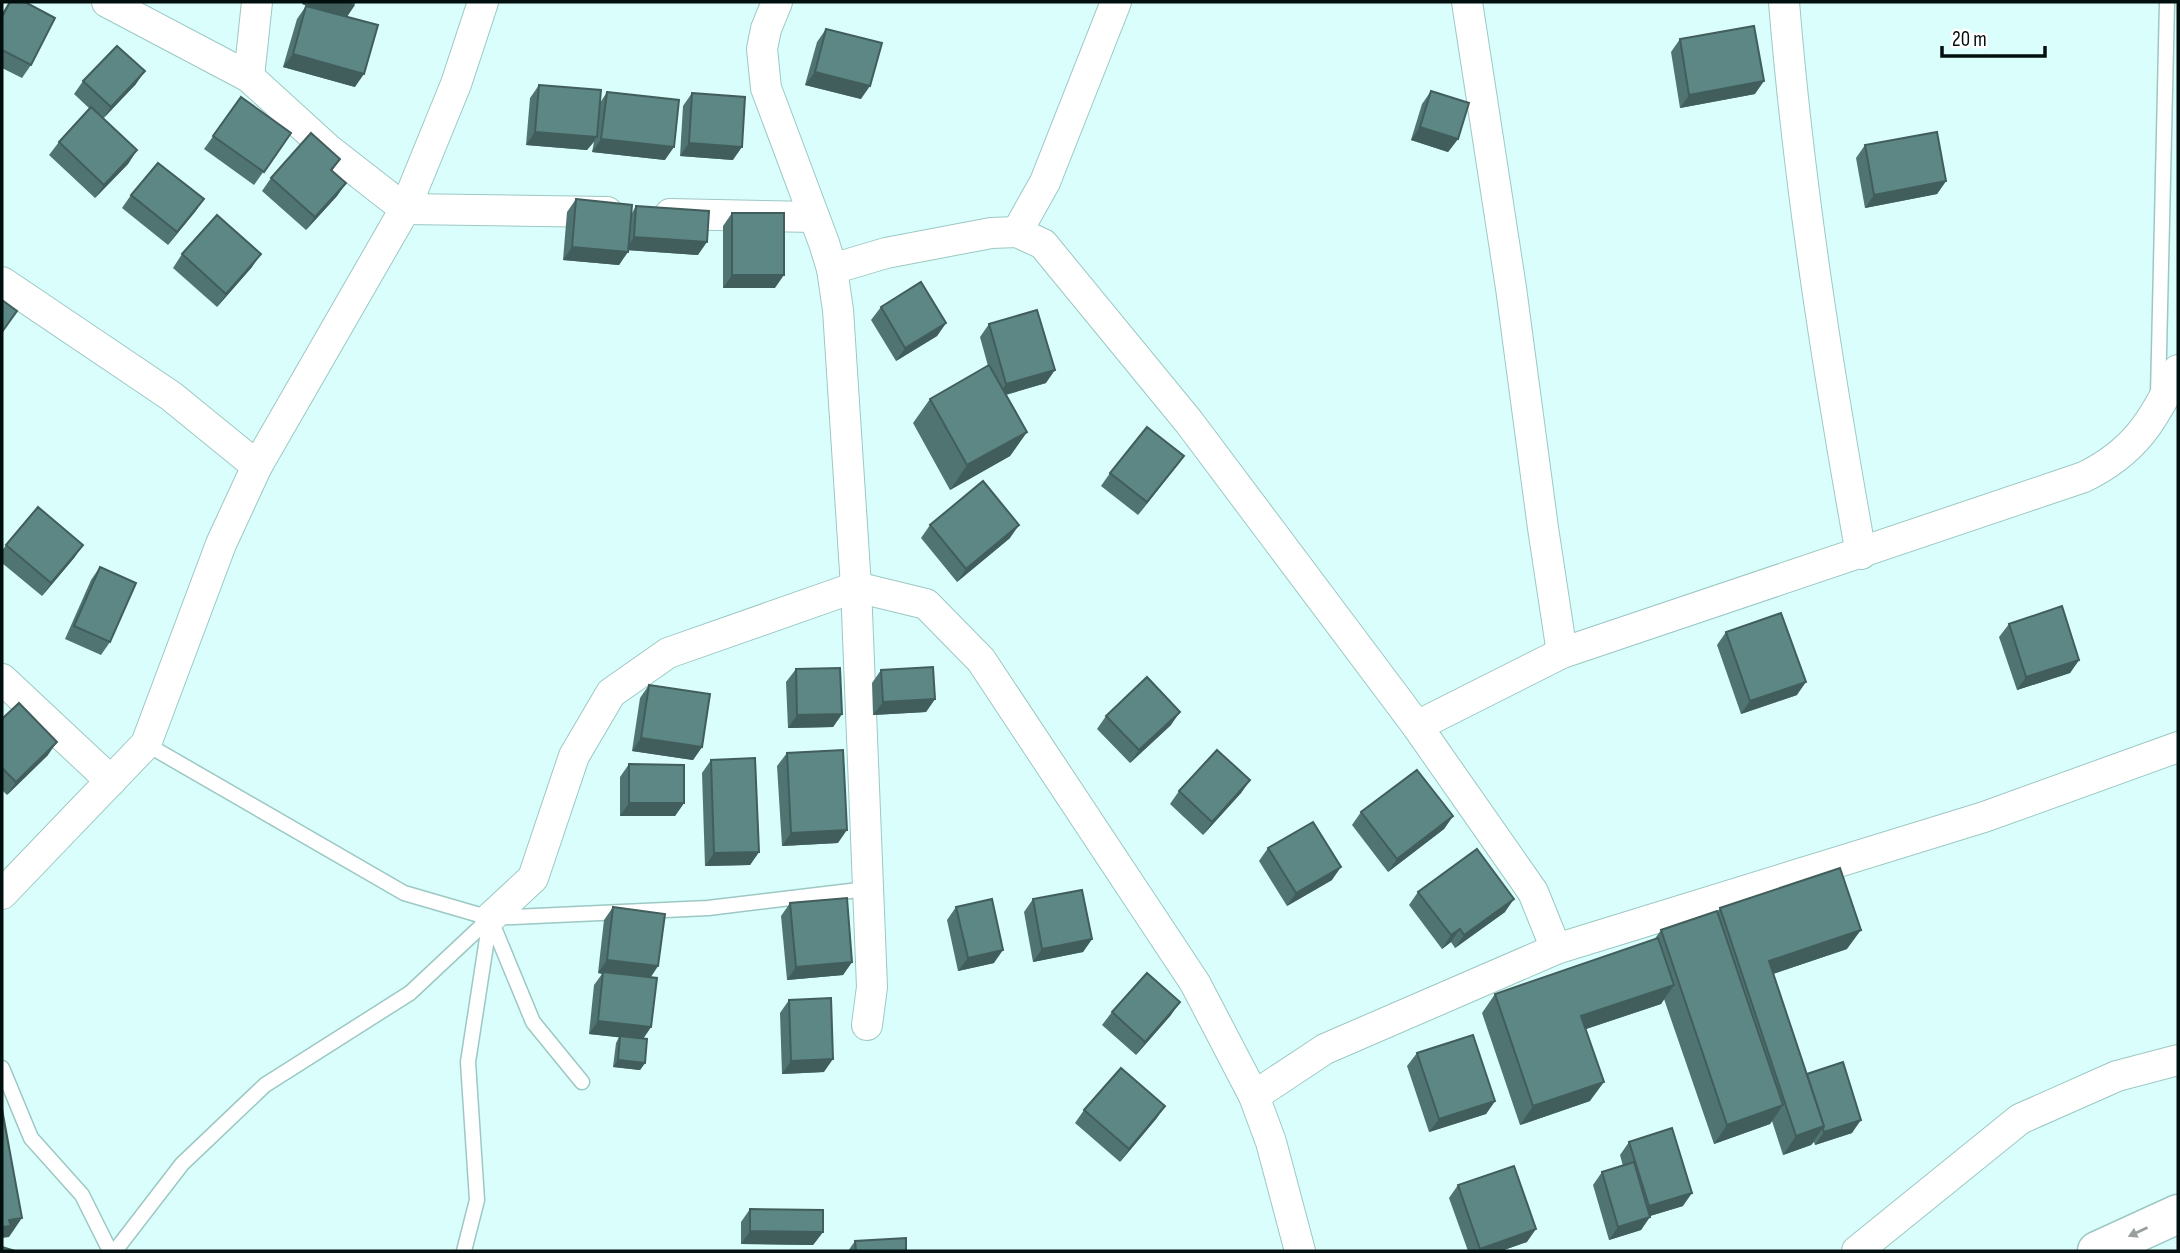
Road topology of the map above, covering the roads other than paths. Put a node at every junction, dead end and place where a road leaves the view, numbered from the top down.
1 (107, 2) edge
2 (257, 2) edge
3 (483, 2) edge
4 (777, 2) edge
5 (1116, 2) edge
6 (1467, 2) edge
7 (1784, 2) edge
8 (2167, 2) edge
9 (249, 77) junction
10 (405, 209) junction
11 (814, 217) junction
12 (1017, 232) junction
13 (832, 269) junction
14 (2, 282) edge
15 (2178, 370) edge
16 (2157, 412) junction
17 (257, 466) junction
18 (1861, 554) junction
19 (856, 587) junction
20 (1562, 653) junction
21 (2, 679) edge
22 (1417, 726) junction
23 (146, 744) junction
24 (2178, 747) edge
25 (111, 781) junction
26 (867, 890) junction
27 (2, 894) edge
28 (490, 918) junction
29 (1556, 948) junction
30 (867, 1025) dead end
31 (2178, 1060) edge
32 (2, 1068) edge
33 (582, 1082) dead end
34 (1254, 1096) junction
35 (2178, 1214) edge
36 (112, 1251) edge
37 (464, 1251) edge
38 (1300, 1251) edge
39 (1857, 1251) edge
40 (2097, 1251) edge

1 - 9 street
2 - 9 street
3 - 10 street
4 - 11 street
5 - 12 street
6 - 20 street
7 - 18 street
8 - 16 lane
9 - 10 street
10 - 11 street
10 - 17 street
11 - 13 street
12 - 13 street
12 - 22 street
13 - 19 street
14 - 17 street
15 - 16 street
16 - 18 street
17 - 23 street
18 - 20 street
19 - 26 street
19 - 28 street
19 - 34 street
20 - 22 street
21 - 25 street
22 - 29 street
23 - 25 street
23 - 28 lane
24 - 29 street
25 - 27 street
26 - 28 lane
26 - 30 street
28 - 33 lane
28 - 36 lane
28 - 37 lane
29 - 34 street
31 - 39 street
32 - 36 lane
34 - 38 street
35 -> 40 highway

